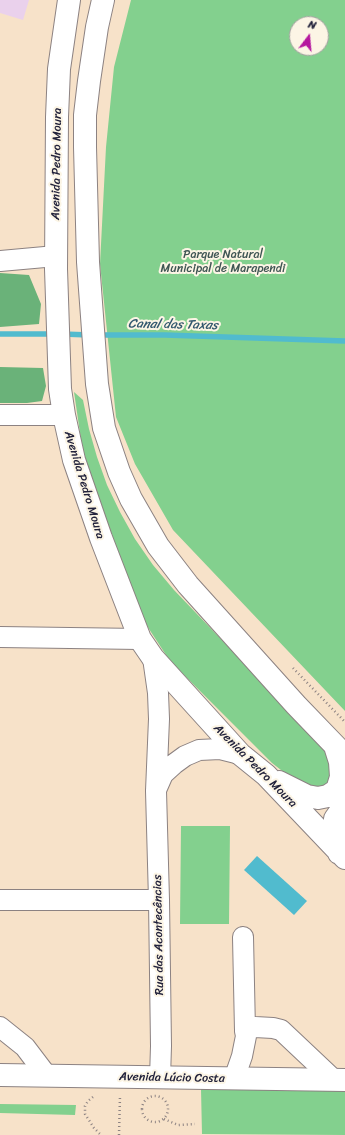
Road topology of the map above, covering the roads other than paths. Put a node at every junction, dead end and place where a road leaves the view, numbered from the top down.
1 (69, 0) edge
2 (103, 0) edge
3 (0, 261) edge
4 (56, 262) junction
5 (0, 415) edge
6 (64, 415) junction
7 (0, 637) edge
8 (140, 639) junction
9 (154, 658) junction
10 (340, 751) edge
11 (240, 754) junction
12 (266, 775) junction
13 (156, 792) junction
14 (345, 805) edge
15 (342, 856) edge
16 (0, 900) edge
17 (159, 900) junction
18 (244, 937) dead end
19 (0, 1027) edge
20 (245, 1031) junction
21 (0, 1075) edge
22 (47, 1076) junction
23 (160, 1078) junction
24 (234, 1079) junction
25 (340, 1080) edge

1 - 4 main road, Avenida Pedro Moura
2 - 10 main road
3 - 4 street
4 - 6 main road, Avenida Pedro Moura
5 - 6 street
6 - 8 main road, Avenida Pedro Moura
7 - 8 street
8 - 9 main road, Avenida Pedro Moura
9 - 11 main road, Avenida Pedro Moura
9 - 13 street, Rua das Acontecências
10 - 12 main road
11 - 12 main road, Avenida Pedro Moura
11 - 13 street, Rua das Acontecências
12 - 15 main road, Avenida Pedro Moura
13 - 17 street, Rua das Acontecências
14 - 15 main road
16 - 17 street
17 - 23 street, Rua das Acontecências
18 - 20 street
19 - 22 street
20 - 24 street
20 - 25 street
21 - 22 main road, Avenida Lúcio Costa
22 - 23 main road, Avenida Lúcio Costa
23 - 24 main road, Avenida Lúcio Costa
24 - 25 main road, Avenida Lúcio Costa

